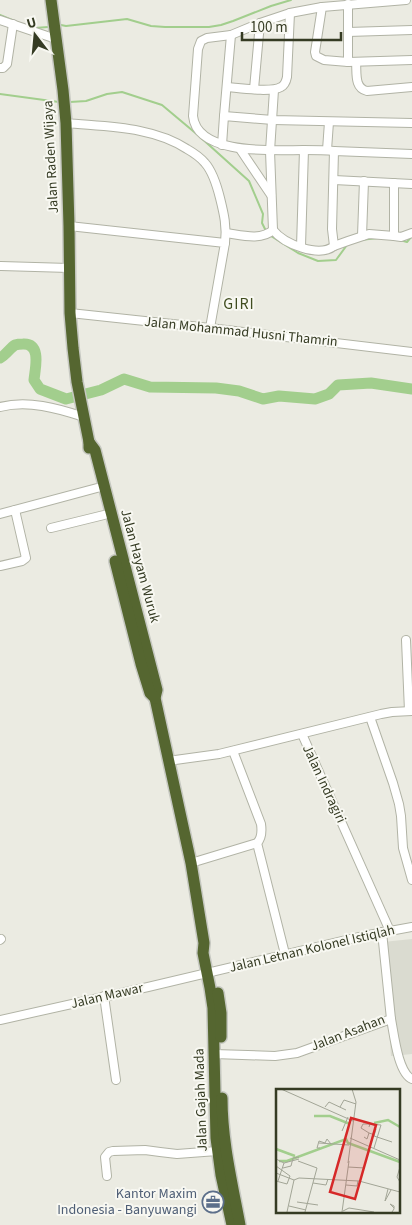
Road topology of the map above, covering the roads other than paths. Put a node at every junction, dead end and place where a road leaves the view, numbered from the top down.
1 (52, 0) edge
2 (305, 0) edge
3 (406, 0) edge
4 (348, 4) junction
5 (322, 7) junction
6 (307, 10) junction
7 (290, 13) junction
8 (0, 20) edge
9 (260, 23) junction
10 (13, 24) junction
11 (412, 30) edge
12 (348, 32) junction
13 (230, 35) junction
14 (56, 39) junction
15 (412, 60) edge
16 (348, 62) junction
17 (356, 62) junction
18 (0, 68) edge
19 (227, 87) junction
20 (412, 87) edge
21 (254, 89) junction
22 (274, 90) junction
23 (224, 116) junction
24 (273, 120) junction
25 (329, 122) junction
26 (66, 123) junction
27 (412, 123) edge
28 (222, 145) junction
29 (240, 149) junction
30 (270, 150) junction
31 (304, 150) junction
32 (331, 151) junction
33 (412, 154) edge
34 (334, 180) junction
35 (364, 181) junction
36 (394, 183) junction
37 (412, 184) edge
38 (271, 195) junction
39 (69, 226) junction
40 (226, 233) junction
41 (268, 233) junction
42 (412, 233) edge
43 (362, 236) junction
44 (394, 236) junction
45 (225, 243) junction
46 (301, 246) junction
47 (334, 246) junction
48 (1, 266) edge
49 (70, 268) junction
50 (70, 313) junction
51 (210, 328) junction
52 (412, 352) edge
53 (0, 407) edge
54 (83, 413) junction
55 (90, 442) junction
56 (97, 488) junction
57 (15, 510) junction
58 (0, 514) edge
59 (104, 515) junction
60 (51, 528) dead end
61 (0, 566) edge
62 (406, 640) dead end
63 (155, 698) junction
64 (410, 711) edge
65 (370, 717) junction
66 (302, 734) junction
67 (233, 751) junction
68 (168, 761) junction
69 (259, 841) junction
70 (191, 863) junction
71 (412, 880) edge
72 (412, 927) edge
73 (386, 931) junction
74 (285, 954) junction
75 (210, 972) junction
76 (104, 996) junction
77 (391, 1019) junction
78 (0, 1020) edge
79 (218, 1054) junction
80 (412, 1079) edge
81 (116, 1080) dead end
82 (217, 1151) junction
83 (107, 1176) dead end
84 (232, 1225) edge
85 (240, 1225) edge

1 - 14 highway, Jalan Raden Wijaya
2 - 6 street
3 - 4 street
4 - 5 street
4 - 12 street
5 - 6 street
5 - 16 street
6 - 7 street
7 - 9 street
7 - 22 street
8 - 10 street
9 - 13 street
9 - 21 street
10 - 14 street
10 - 18 street
11 - 12 street
12 - 16 street
13 - 19 street
13 - 28 street
14 - 26 highway, Jalan Raden Wijaya
15 - 17 street
16 - 17 street
17 - 20 street
19 - 21 street
19 - 23 street
21 - 22 street
22 - 24 street
23 - 24 street
23 - 28 street
24 - 25 street
24 - 30 street
25 - 27 street
25 - 32 street
26 - 39 highway, Jalan Raden Wijaya
26 - 40 street
28 - 29 street
29 - 30 street
29 - 38 street
30 - 31 street
30 - 38 street
31 - 32 street
31 - 46 street
32 - 33 street
32 - 34 street
34 - 35 street
34 - 47 street
35 - 36 street
35 - 43 street
36 - 37 street
36 - 44 street
38 - 41 street
39 - 45 street
39 - 49 highway, Jalan Raden Wijaya
40 - 41 street
40 - 45 street
41 - 46 street
42 - 44 street
43 - 44 street
43 - 47 street
45 - 51 street
46 - 47 street
48 - 49 street
49 - 50 highway, Jalan Raden Wijaya
50 - 51 street, Jalan Mohammad Husni Thamrin
50 - 54 highway, Jalan Hayam Wuruk
51 - 52 street, Jalan Mohammad Husni Thamrin
53 - 54 street
54 - 55 highway, Jalan Hayam Wuruk
55 - 56 highway, Jalan Hayam Wuruk
55 - 63 highway, Jalan Hayam Wuruk
56 - 57 street
56 - 59 highway, Jalan Hayam Wuruk
57 - 58 street
57 - 61 street
59 - 60 street
59 - 63 highway, Jalan Hayam Wuruk
62 - 64 street
63 - 68 highway, Jalan Hayam Wuruk
64 - 65 street
65 - 66 street
65 - 71 street
66 - 67 street, Jalan Indragiri
66 - 73 street, Jalan Indragiri
67 - 68 street, Jalan Indragiri
67 - 69 street
68 - 70 highway, Jalan Hayam Wuruk
69 - 70 street
69 - 74 street
70 - 75 highway, Jalan Hayam Wuruk
72 - 73 street, Jalan Letnan Kolonel Istiqlah
73 - 74 street, Jalan Letnan Kolonel Istiqlah
73 - 77 street, Jalan Asahan
74 - 75 street, Jalan Letnan Kolonel Istiqlah
75 - 76 street, Jalan Mawar
75 - 79 highway, Jalan Gajah Mada
75 - 79 highway
76 - 78 street, Jalan Mawar
76 - 81 street
77 - 79 street, Jalan Asahan
77 - 80 street
79 - 82 highway, Jalan Gajah Mada
79 - 85 highway
82 - 83 street
82 - 84 highway, Jalan Gajah Mada

